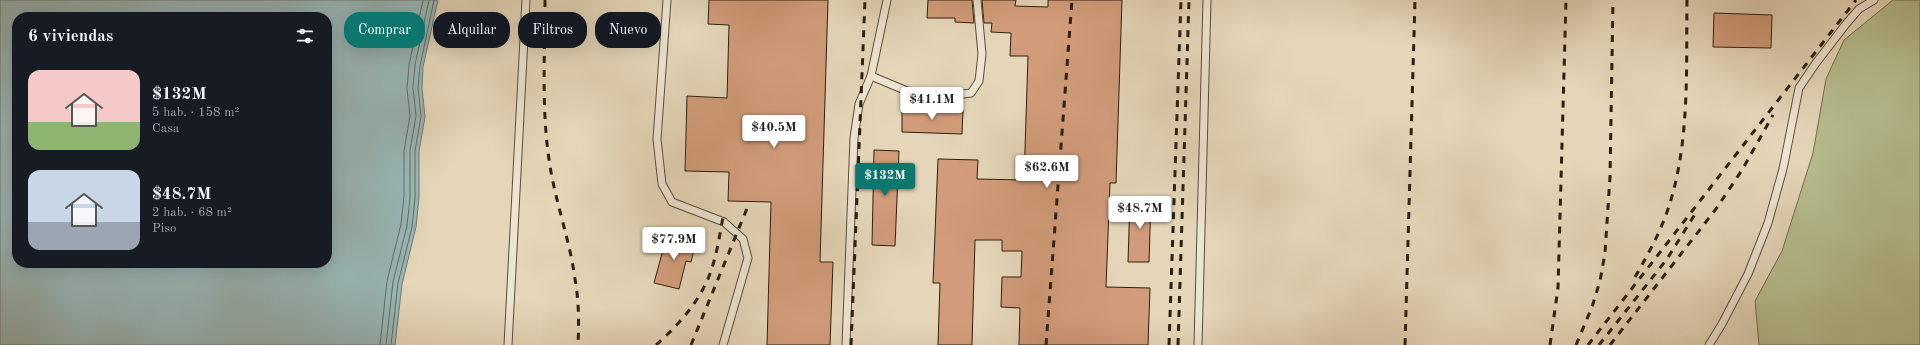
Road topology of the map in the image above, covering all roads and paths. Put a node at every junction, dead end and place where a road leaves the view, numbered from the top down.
1 (526, 0) edge
2 (667, 0) edge
3 (887, 0) edge
4 (977, 0) edge
5 (1207, 0) edge
6 (1874, 0) edge
7 (871, 76) junction
8 (508, 345) edge
9 (723, 345) edge
10 (846, 345) edge
11 (1198, 345) edge
12 (1709, 345) edge

1 - 8 lane
2 - 9 lane
3 - 7 lane
4 - 7 lane
5 - 11 lane
6 - 12 lane
7 - 10 lane

